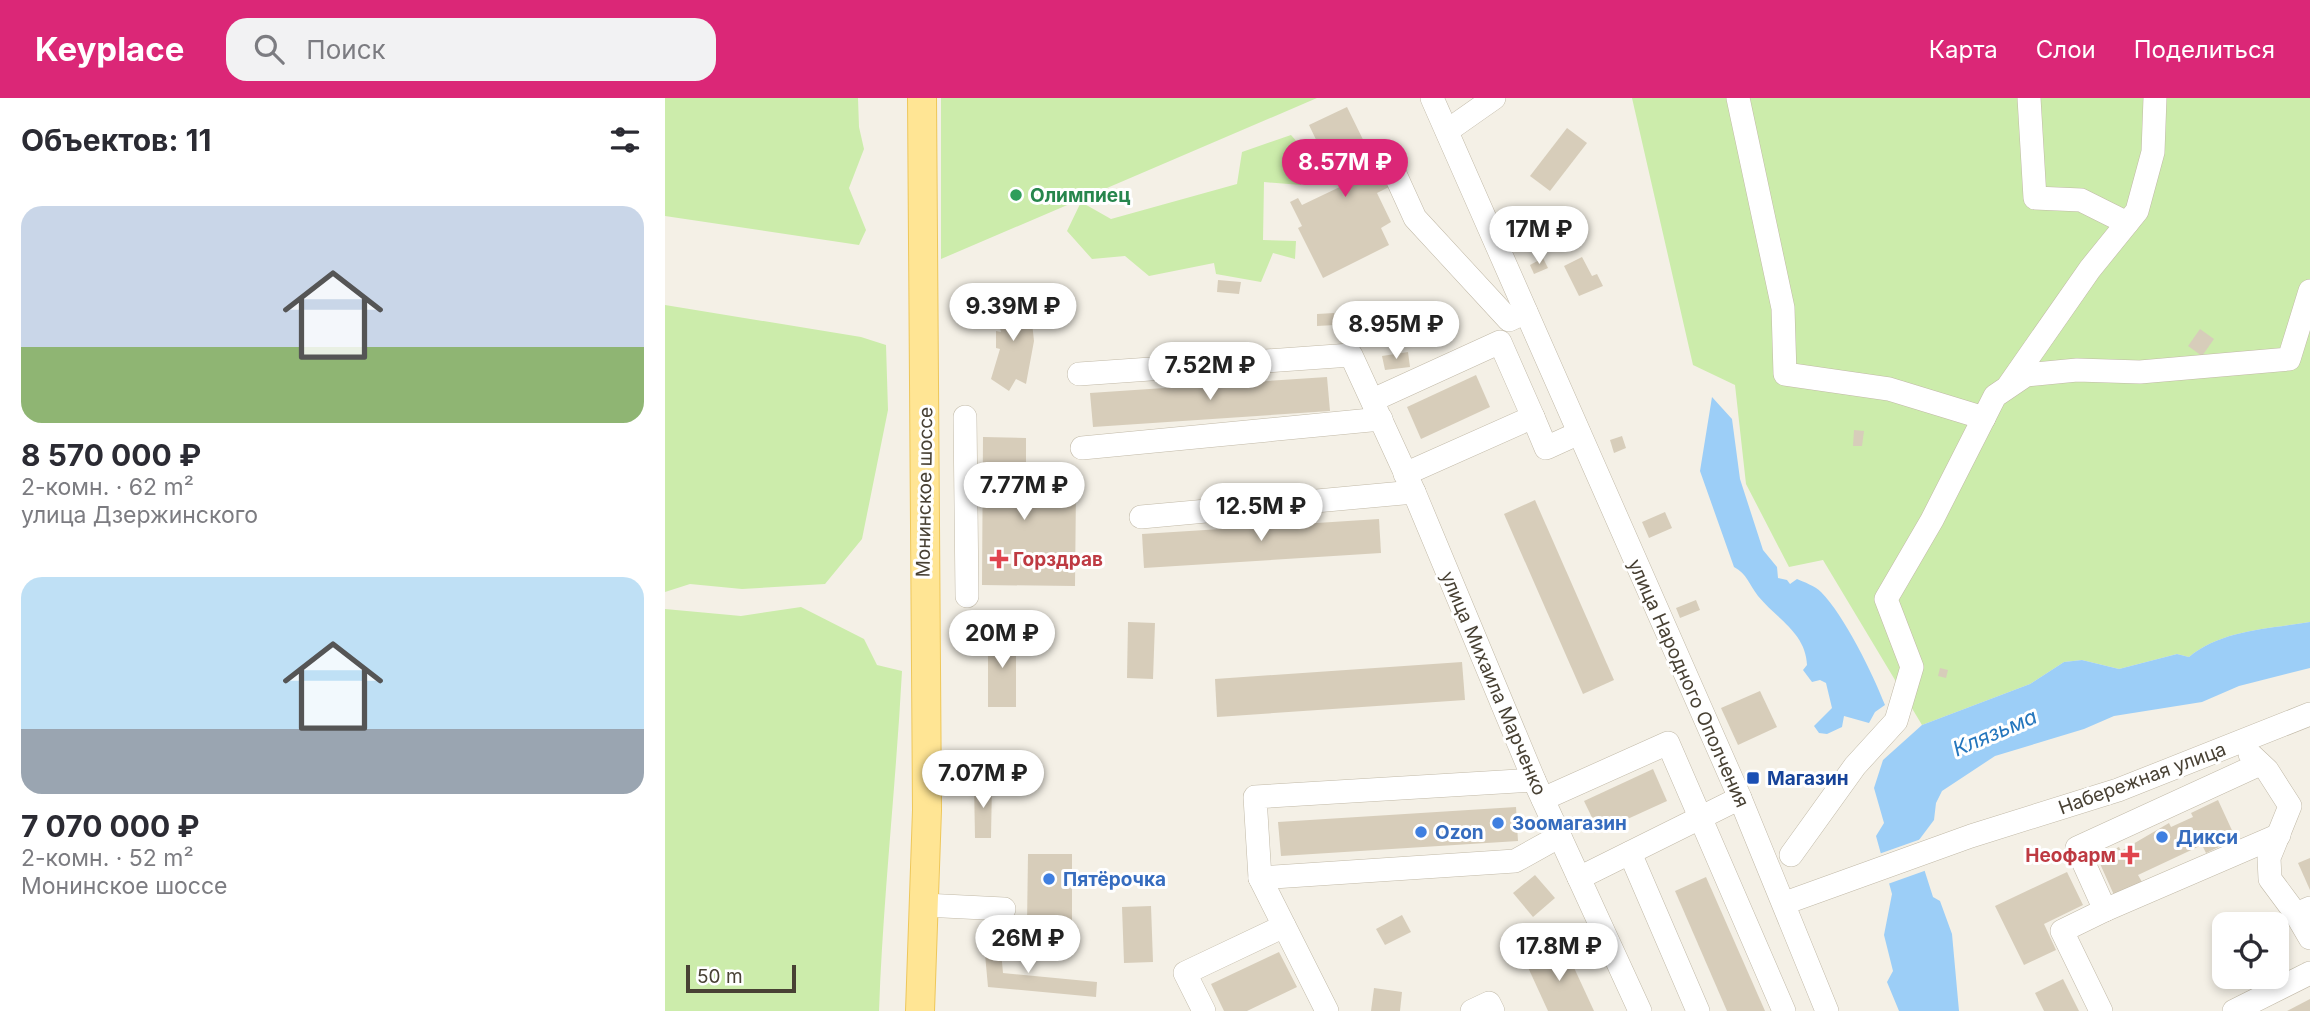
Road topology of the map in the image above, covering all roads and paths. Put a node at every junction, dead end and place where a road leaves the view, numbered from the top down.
1 (922, 98) edge
2 (1432, 98) edge
3 (1494, 98) edge
4 (1738, 98) edge
5 (2029, 98) edge
6 (2155, 98) edge
7 (1447, 131) junction
8 (1395, 174) dead end
9 (2127, 223) junction
10 (2310, 291) edge
11 (1526, 312) junction
12 (2299, 360) edge
13 (1079, 374) dead end
14 (2007, 388) junction
15 (1377, 410) junction
16 (965, 417) dead end
17 (1533, 417) junction
18 (1984, 418) junction
19 (1579, 433) junction
20 (1082, 448) dead end
21 (1410, 483) junction
22 (1141, 517) dead end
23 (967, 596) dead end
24 (2310, 713) edge
25 (2239, 743) junction
26 (2260, 764) junction
27 (1538, 790) junction
28 (1740, 798) junction
29 (1701, 818) junction
30 (2279, 835) junction
31 (1560, 836) junction
32 (1630, 853) junction
33 (1791, 855) dead end
34 (1260, 878) junction
35 (1579, 878) junction
36 (1785, 903) junction
37 (924, 905) junction
38 (1004, 909) dead end
39 (2105, 910) junction
40 (2303, 911) edge
41 (1284, 926) junction
42 (2310, 938) edge
43 (2310, 973) edge
44 (1321, 1009) edge
45 (920, 1011) edge
46 (1205, 1011) edge
47 (1472, 1011) edge
48 (1493, 1011) edge
49 (1640, 1011) edge
50 (1698, 1011) edge
51 (1784, 1011) edge
52 (1828, 1011) edge
53 (2101, 1011) edge
54 (2234, 1011) edge

1 - 37 main road, Монинское шоссе
2 - 7 street, улица Народного Ополчения
3 - 7 street
4 - 18 street
5 - 9 street
6 - 9 street
7 - 11 street, улица Народного Ополчения
8 - 11 street
9 - 14 street
10 - 12 street
11 - 19 street, улица Народного Ополчения
12 - 14 street
13 - 15 street, улица Михаила Марченко
14 - 18 street
15 - 17 street
15 - 20 street
15 - 21 street, улица Михаила Марченко
16 - 23 street
17 - 19 street
17 - 21 street
18 - 33 street
19 - 28 street, улица Народного Ополчения
21 - 22 street
21 - 27 street, улица Михаила Марченко
24 - 25 street, Набережная улица
25 - 26 street
25 - 36 street, Набережная улица
26 - 30 street
26 - 39 street
27 - 29 street
27 - 31 street, улица Михаила Марченко
27 - 34 street
28 - 29 street
28 - 36 street, улица Народного Ополчения
29 - 32 street
29 - 51 street
30 - 39 street
30 - 40 street
31 - 34 street
31 - 35 street, улица Михаила Марченко
32 - 35 street
32 - 50 street
34 - 41 street
35 - 49 street, улица Михаила Марченко
36 - 52 street, улица Народного Ополчения
37 - 38 street
37 - 45 main road, Монинское шоссе
39 - 53 street
40 - 42 street
41 - 44 street
41 - 46 street
43 - 54 street
47 - 48 street

